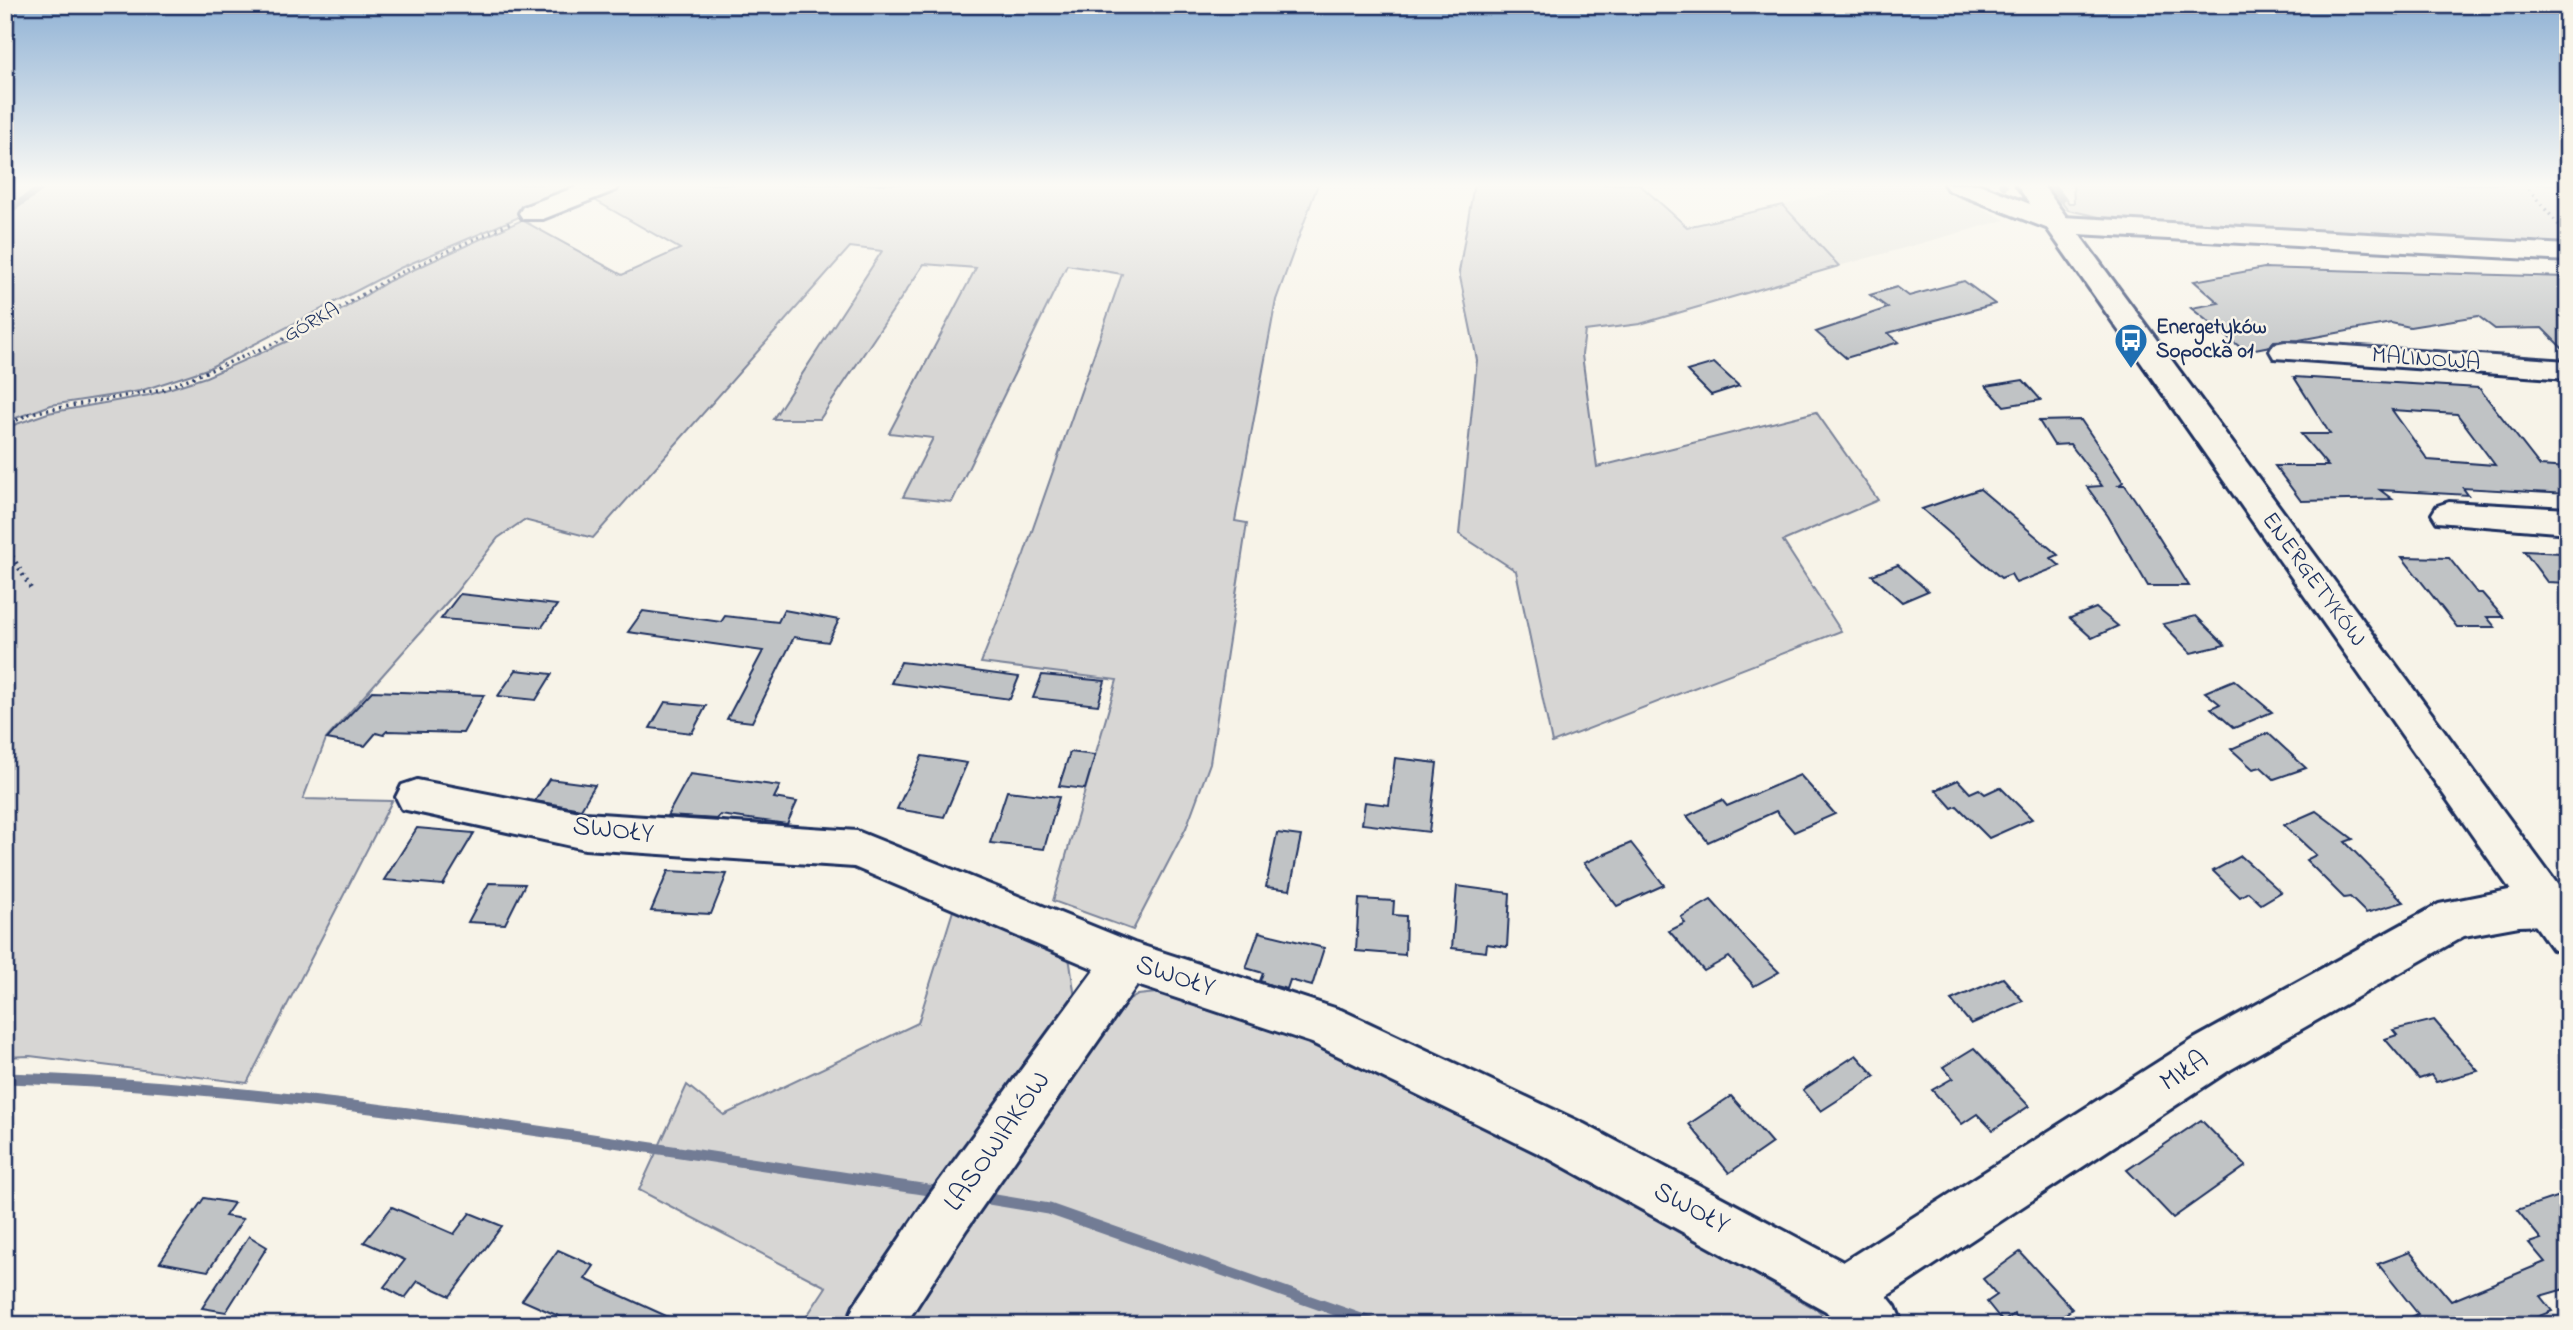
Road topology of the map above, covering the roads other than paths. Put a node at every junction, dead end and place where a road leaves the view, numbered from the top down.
1 (2074, 246) edge
2 (2442, 246) edge
3 (2568, 253) edge
4 (2285, 351) dead end
5 (2568, 370) edge
6 (2449, 514) dead end
7 (2568, 521) edge
8 (417, 797) dead end
9 (2558, 920) edge
10 (1127, 961) junction
11 (1861, 1308) edge
12 (873, 1325) edge

1 - 9 street, ENERGETYKÓW
2 - 3 street
4 - 5 street, MALINOWA
6 - 7 street
8 - 10 street, SWOŁY
9 - 11 street, MIŁA
10 - 11 street, SWOŁY
10 - 12 street, LASOWIAKÓW

